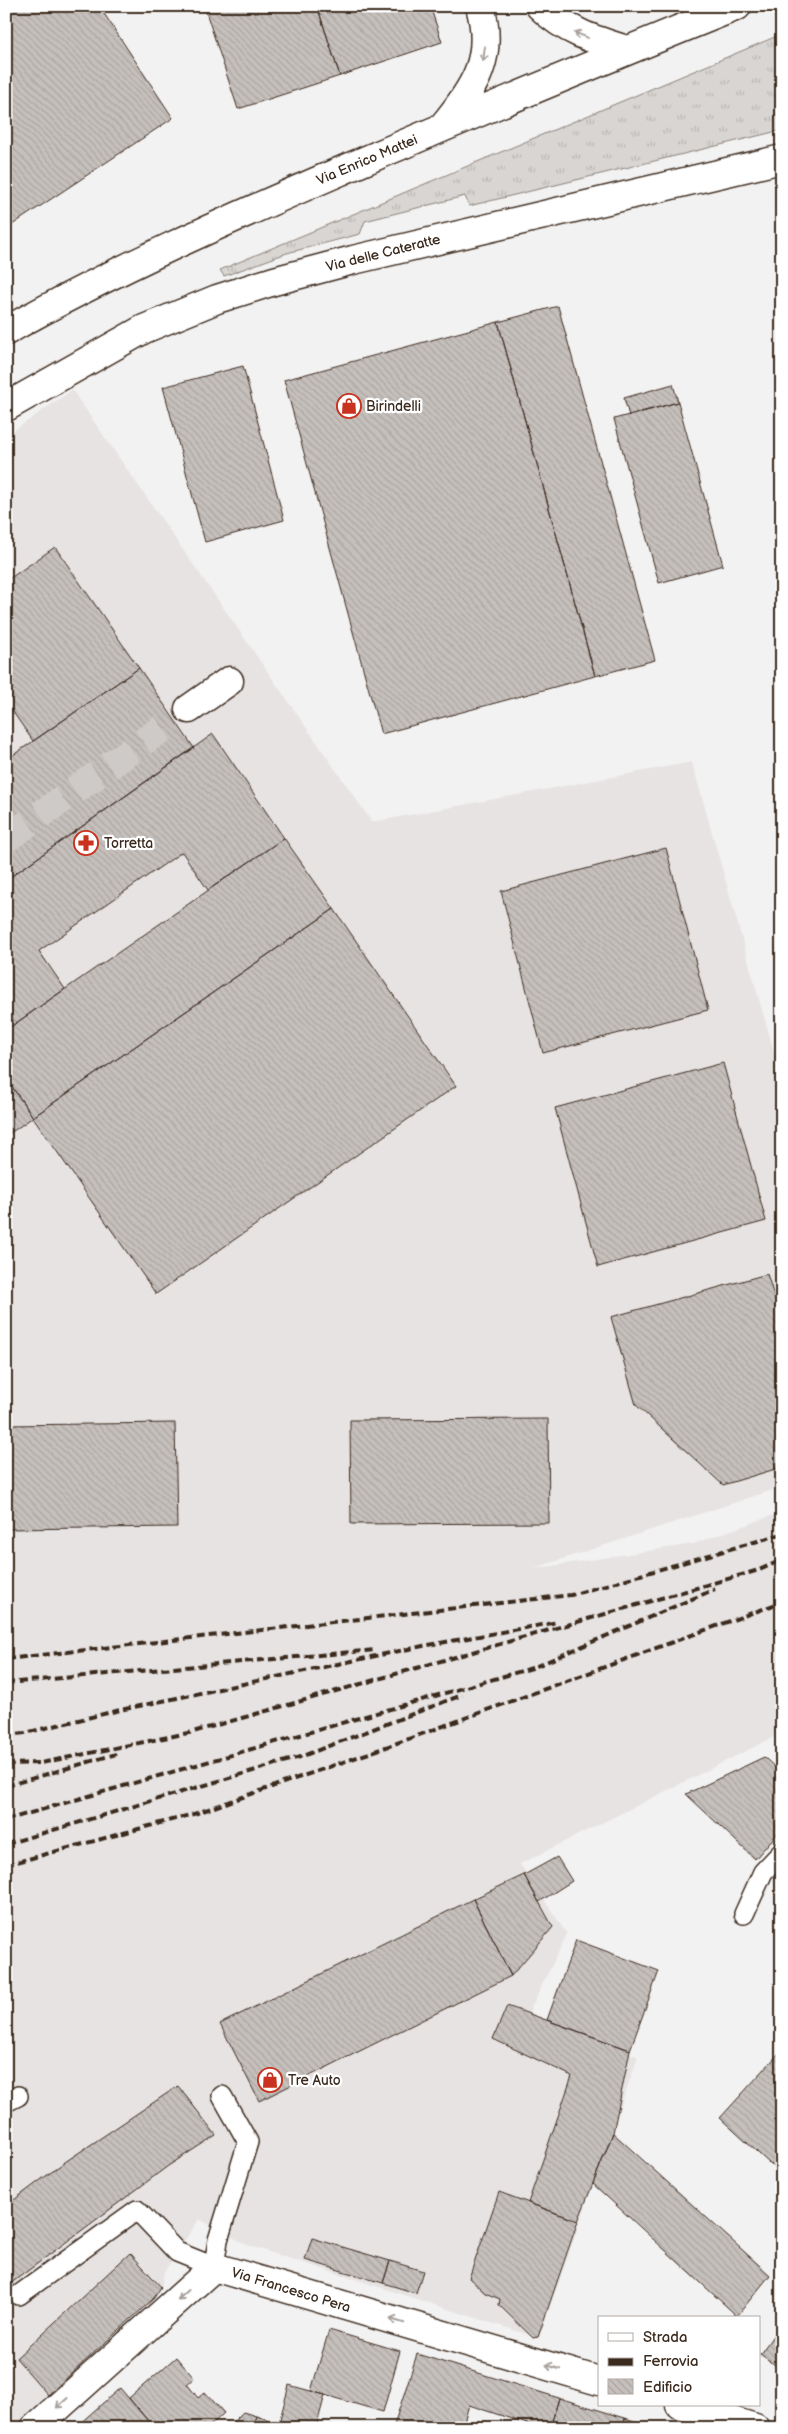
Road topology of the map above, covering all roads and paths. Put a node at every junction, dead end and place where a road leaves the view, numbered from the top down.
1 (480, 6) edge
2 (540, 6) edge
3 (737, 6) edge
4 (627, 50) junction
5 (442, 128) junction
6 (782, 159) edge
7 (6, 331) edge
8 (6, 407) edge
9 (229, 681) dead end
10 (189, 709) dead end
11 (782, 1852) edge
12 (744, 1914) dead end
13 (222, 2096) dead end
14 (214, 2267) junction
15 (19, 2295) dead end
16 (598, 2381) edge
17 (683, 2406) edge
18 (35, 2428) edge
19 (755, 2428) edge

1 -> 5 street
4 -> 2 street
3 - 4 street, Via Enrico Mattei
4 - 5 street, Via Enrico Mattei
5 - 7 street, Via Enrico Mattei
6 - 8 street, Via delle Cateratte
9 - 10 street
11 - 12 lane
13 - 14 lane
14 - 15 lane
16 -> 14 street, Via Francesco Pera
14 -> 18 street, Via Francesco Pera
17 - 19 street

